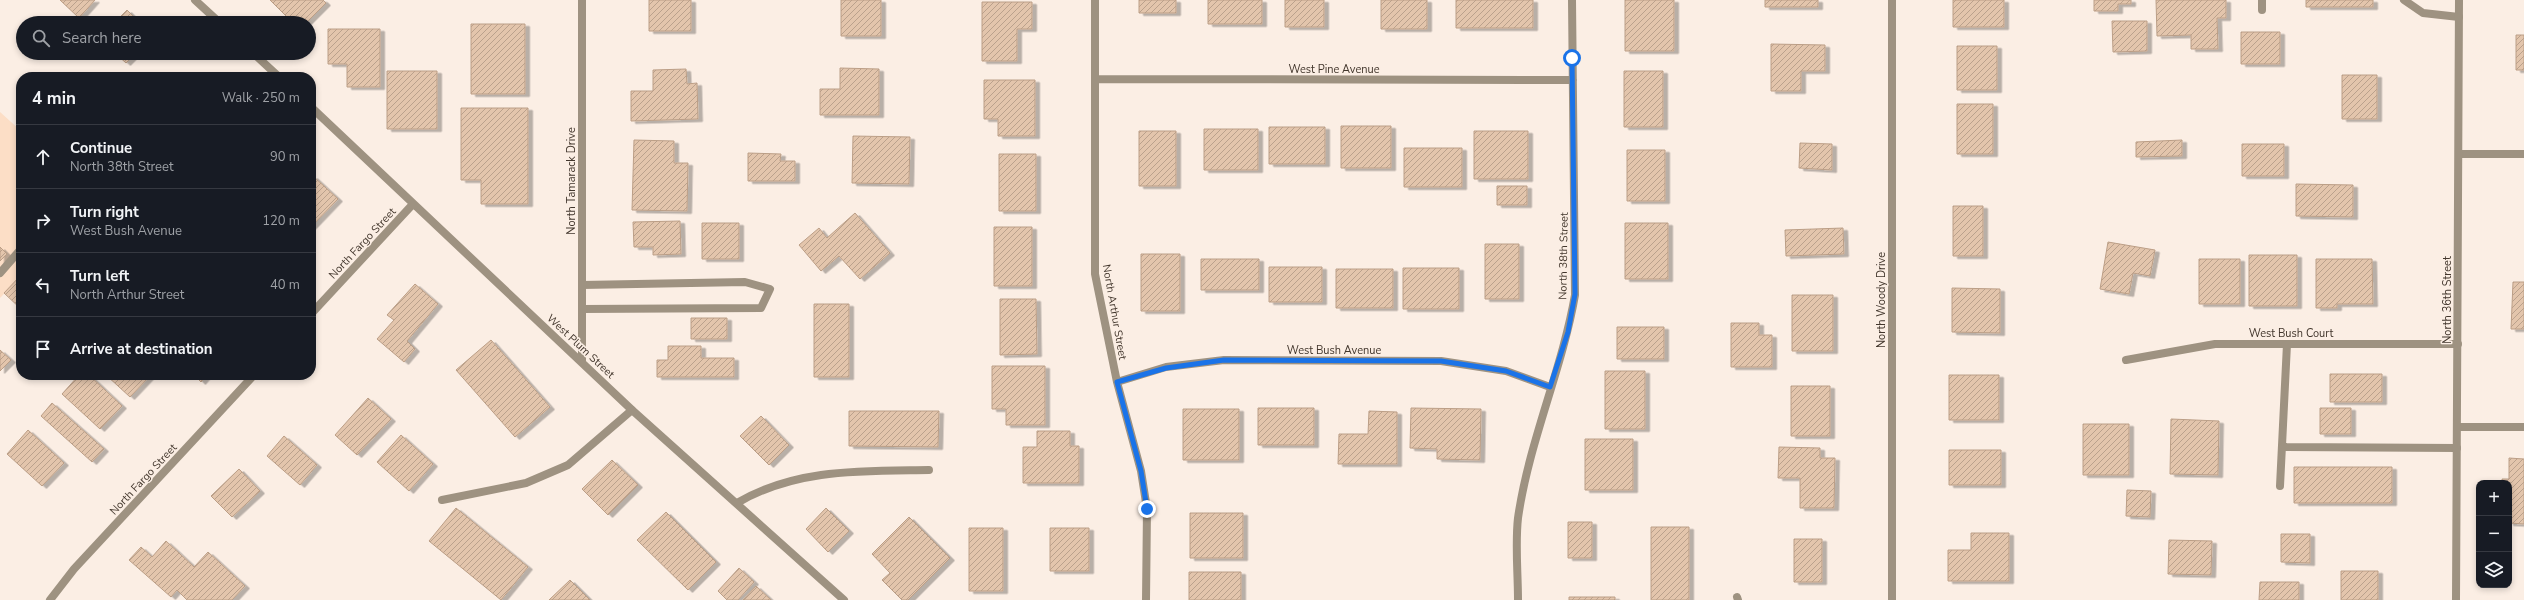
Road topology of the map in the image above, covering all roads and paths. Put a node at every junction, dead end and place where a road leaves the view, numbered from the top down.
1 (195, 0) edge
2 (582, 0) edge
3 (1095, 0) edge
4 (1572, 0) edge
5 (1892, 0) edge
6 (2262, 0) edge
7 (2404, 0) edge
8 (2459, 0) edge
9 (2262, 10) dead end
10 (212, 16) edge
11 (2459, 17) junction
12 (261, 60) edge
13 (274, 72) edge
14 (1095, 79) junction
15 (1572, 80) junction
16 (316, 112) edge
17 (2458, 154) junction
18 (2524, 154) edge
19 (413, 204) junction
20 (16, 255) edge
21 (0, 273) edge
22 (582, 285) junction
23 (316, 309) edge
24 (582, 309) junction
25 (2286, 344) junction
26 (2458, 344) junction
27 (2126, 360) dead end
28 (582, 362) junction
29 (249, 380) edge
30 (1117, 382) junction
31 (1550, 387) junction
32 (632, 410) junction
33 (2457, 427) junction
34 (2524, 427) edge
35 (2282, 446) junction
36 (2457, 448) junction
37 (929, 470) dead end
38 (2280, 486) dead end
39 (442, 500) dead end
40 (737, 503) junction
41 (843, 598) edge
42 (50, 600) edge
43 (1146, 600) edge
44 (1518, 600) edge
45 (1892, 600) edge
46 (2456, 600) edge

1 - 10 street
2 - 22 street, North Tamarack Drive
3 - 14 street, North Arthur Street
4 - 15 street, North 38th Street
5 - 45 street, North Woody Drive
6 - 9 street
7 - 11 street
8 - 11 street, North 36th Street
11 - 17 street, North 36th Street
12 - 13 street
14 - 15 street, West Pine Avenue
14 - 30 street, North Arthur Street
15 - 31 street, North 38th Street
16 - 19 street, West Plum Street
17 - 18 street
17 - 26 street, North 36th Street
19 - 23 street, North Fargo Street
19 - 28 street, West Plum Street
20 - 21 street
22 - 24 street, North Tamarack Drive
22 - 24 street
24 - 28 street, North Tamarack Drive
25 - 26 street, West Bush Court
25 - 27 street, West Bush Court
25 - 35 street
26 - 33 street, North 36th Street
28 - 32 street, West Plum Street
29 - 42 street, North Fargo Street
30 - 31 street, West Bush Avenue
30 - 43 street, North Arthur Street
31 - 44 street, North 38th Street
32 - 39 street
32 - 40 street, West Plum Street
33 - 34 street
33 - 36 street, North 36th Street
35 - 36 street
35 - 38 street
36 - 46 street, North 36th Street
37 - 40 street
40 - 41 street, West Plum Street

